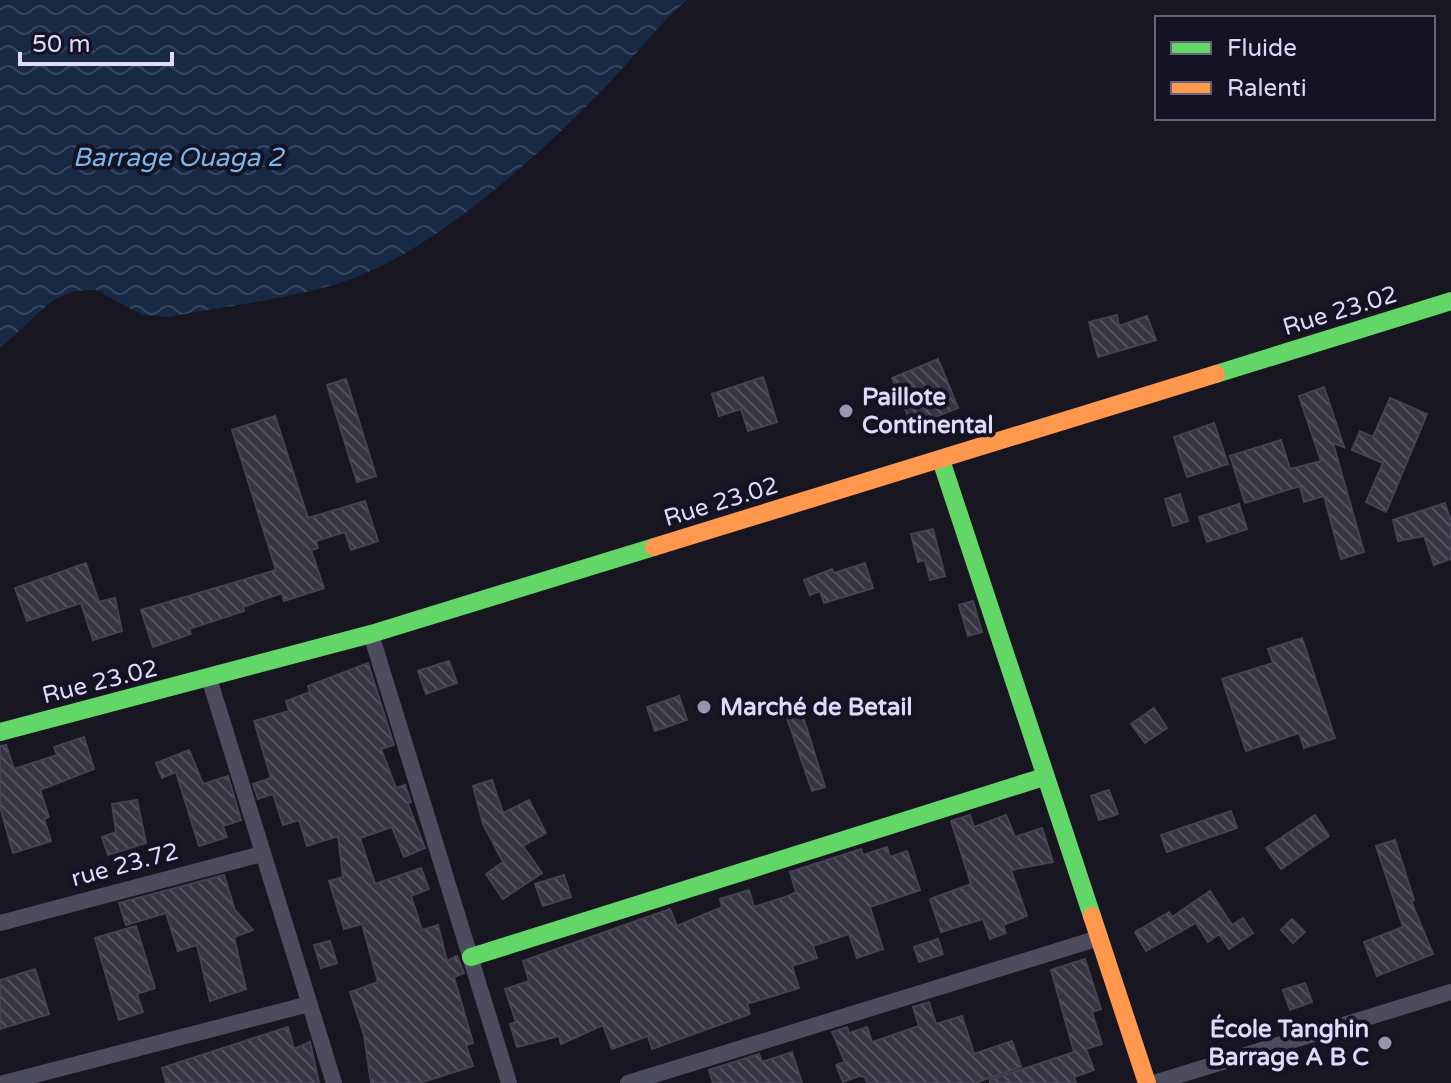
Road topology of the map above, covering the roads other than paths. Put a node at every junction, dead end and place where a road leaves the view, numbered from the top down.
1 (1451, 301) edge
2 (941, 460) junction
3 (371, 634) junction
4 (209, 678) junction
5 (0, 732) edge
6 (1044, 777) junction
7 (262, 854) junction
8 (0, 923) edge
9 (1099, 938) junction
10 (471, 957) junction
11 (1451, 992) edge
12 (309, 1004) junction
13 (4, 1083) edge
14 (334, 1083) edge
15 (509, 1083) edge
16 (628, 1083) edge
17 (1147, 1083) edge
18 (1154, 1083) edge

1 - 2 street, Rue 23.02
2 - 3 street, Rue 23.02
2 - 6 street
3 - 4 street, Rue 23.02
3 - 10 street
4 - 5 street, Rue 23.02
4 - 7 street
6 - 9 street
6 - 10 street
7 - 8 street, rue 23.72
7 - 12 street
9 - 16 street
9 - 17 street
10 - 15 street
11 - 18 street
12 - 13 street
12 - 14 street

